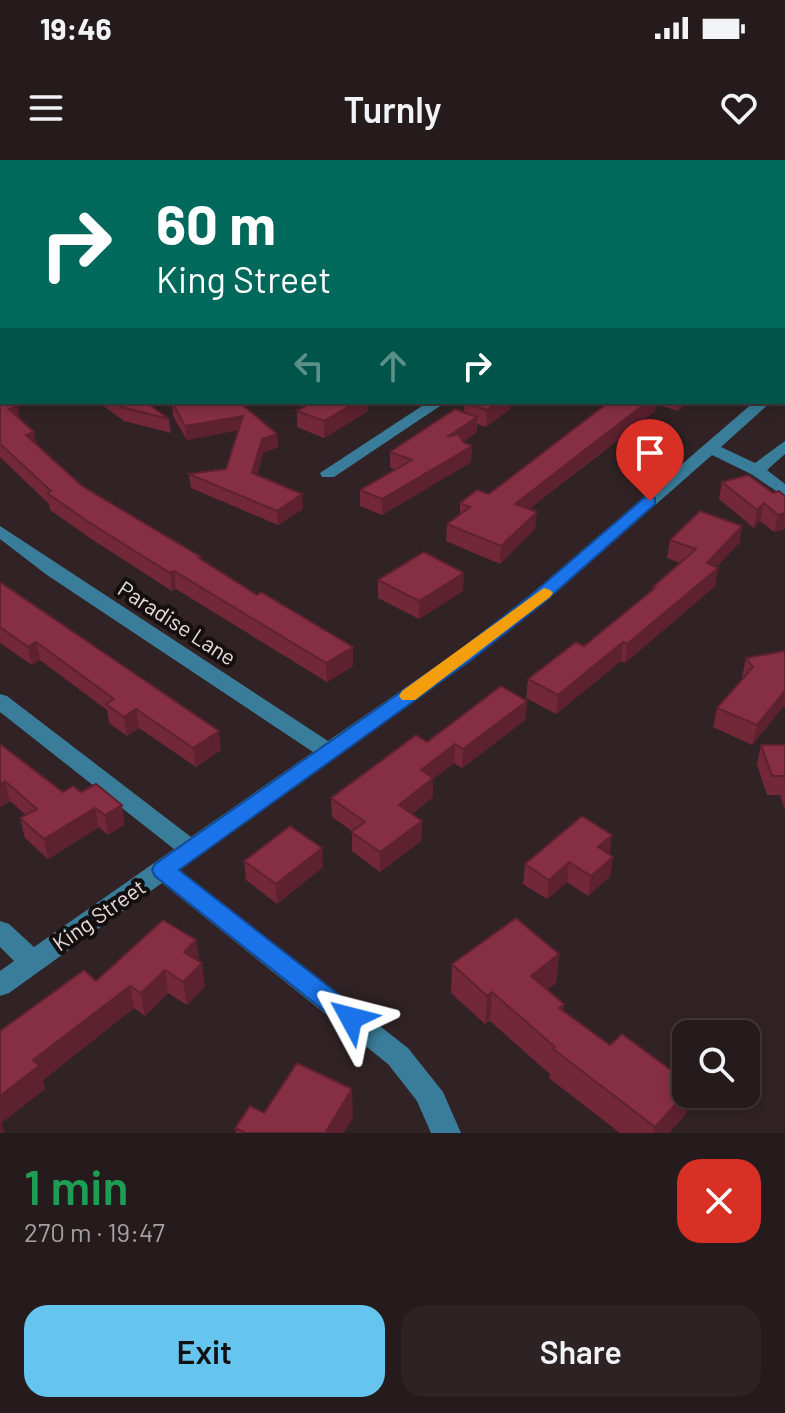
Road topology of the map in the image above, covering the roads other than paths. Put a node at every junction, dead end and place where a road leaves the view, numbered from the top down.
1 (435, 404) edge
2 (761, 404) edge
3 (785, 446) edge
4 (711, 448) junction
5 (757, 470) junction
6 (328, 473) dead end
7 (785, 492) edge
8 (0, 531) edge
9 (0, 701) edge
10 (329, 752) junction
11 (193, 851) junction
12 (163, 870) junction
13 (0, 931) edge
14 (32, 962) junction
15 (0, 985) edge
16 (446, 1133) edge

1 - 6 street
2 - 4 street, King Street
3 - 5 street
4 - 5 street
4 - 10 street, King Street
5 - 7 street
8 - 10 street, Paradise Lane
9 - 11 street
10 - 11 street, King Street
11 - 12 street, King Street
12 - 14 street, King Street
12 - 16 street
13 - 14 street
14 - 15 street, King Street

